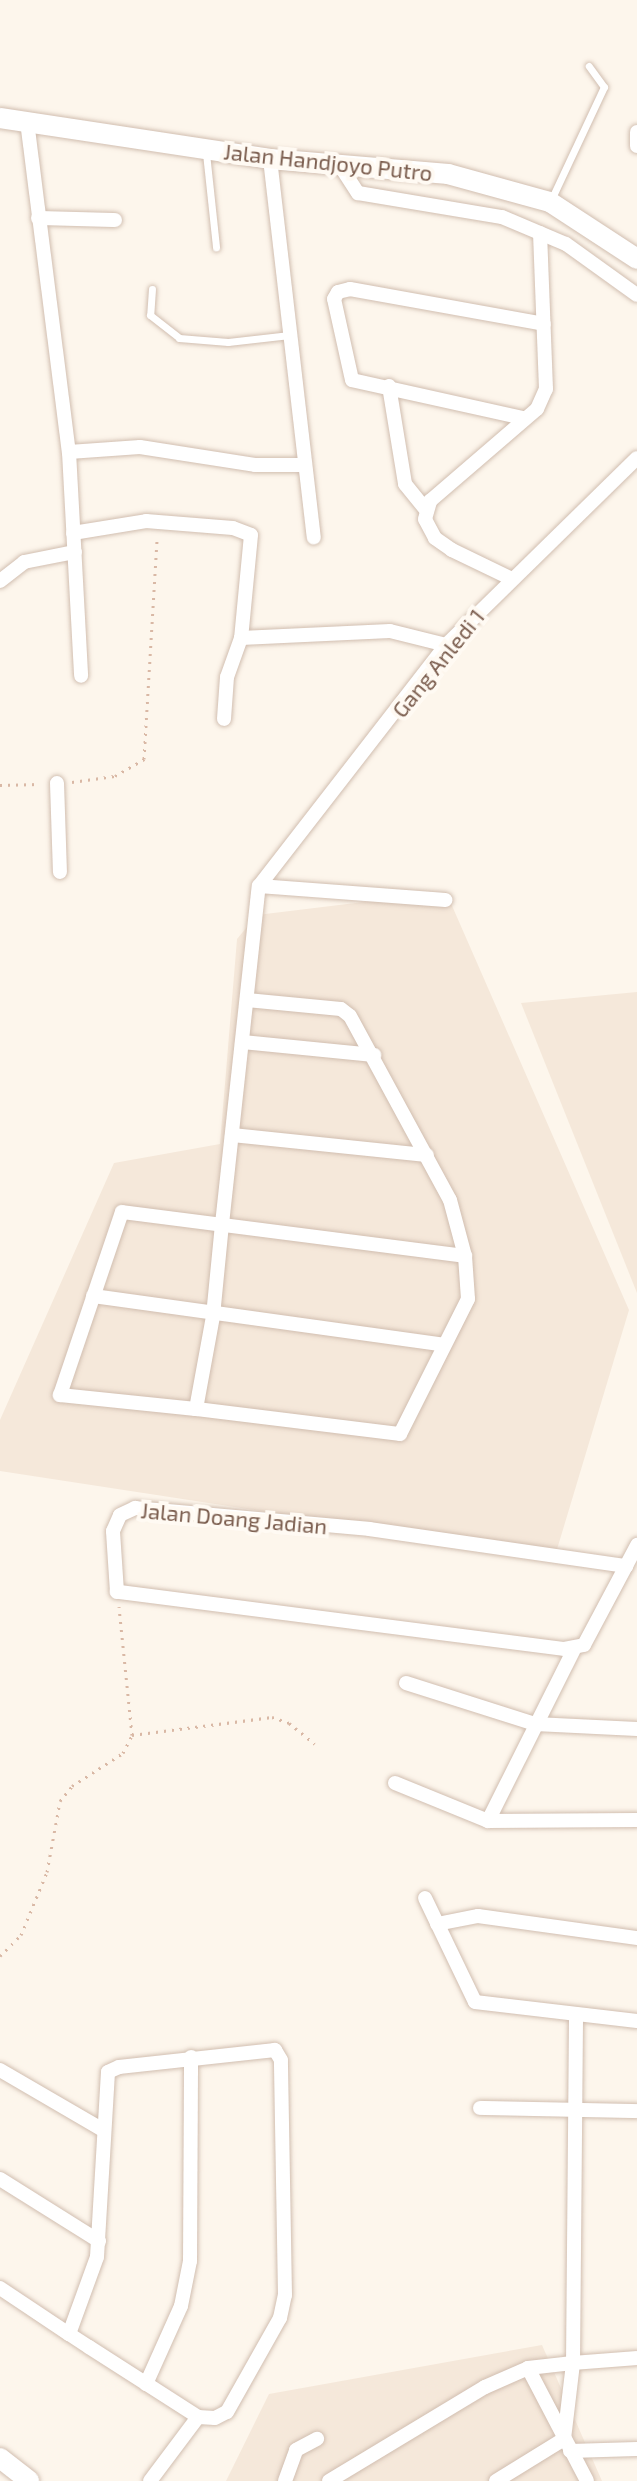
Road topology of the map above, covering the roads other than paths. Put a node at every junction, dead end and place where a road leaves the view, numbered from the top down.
1 (589, 66) dead end
2 (0, 118) edge
3 (27, 121) junction
4 (637, 132) edge
5 (637, 146) edge
6 (206, 150) junction
7 (270, 159) junction
8 (339, 164) junction
9 (550, 202) junction
10 (38, 218) junction
11 (115, 220) dead end
12 (540, 233) junction
13 (216, 247) dead end
14 (637, 259) edge
15 (152, 289) dead end
16 (637, 295) edge
17 (544, 324) junction
18 (290, 335) junction
19 (389, 386) junction
20 (523, 418) junction
21 (69, 452) junction
22 (637, 459) edge
23 (305, 465) junction
24 (426, 510) junction
25 (73, 533) junction
26 (314, 537) dead end
27 (75, 552) junction
28 (512, 579) junction
29 (0, 581) edge
30 (241, 638) junction
31 (446, 645) junction
32 (81, 676) dead end
33 (224, 719) dead end
34 (57, 783) road end
35 (60, 872) dead end
36 (259, 886) junction
37 (445, 900) dead end
38 (247, 1000) junction
39 (242, 1042) junction
40 (374, 1055) junction
41 (232, 1135) junction
42 (427, 1155) junction
43 (222, 1224) junction
44 (465, 1256) junction
45 (93, 1296) junction
46 (213, 1316) junction
47 (444, 1345) junction
48 (196, 1409) junction
49 (637, 1545) edge
50 (626, 1566) junction
51 (574, 1649) junction
52 (406, 1683) dead end
53 (535, 1724) junction
54 (637, 1729) edge
55 (395, 1783) dead end
56 (637, 1820) edge
57 (488, 1821) junction
58 (425, 1898) dead end
59 (437, 1924) junction
60 (637, 1938) edge
61 (576, 2014) junction
62 (637, 2021) edge
63 (191, 2057) junction
64 (0, 2070) edge
65 (480, 2108) dead end
66 (578, 2110) junction
67 (637, 2111) edge
68 (103, 2130) junction
69 (0, 2179) edge
70 (99, 2241) junction
71 (0, 2288) edge
72 (69, 2334) junction
73 (637, 2358) edge
74 (573, 2363) junction
75 (528, 2368) junction
76 (146, 2384) junction
77 (198, 2417) junction
78 (317, 2439) dead end
79 (567, 2445) junction
80 (637, 2449) edge
81 (0, 2458) edge
82 (29, 2481) edge
83 (150, 2481) edge
84 (285, 2481) edge
85 (329, 2481) edge
86 (496, 2481) edge
87 (587, 2481) edge

1 - 9 lane
2 - 3 street, Jalan Handjoyo Putro
3 - 6 street, Jalan Handjoyo Putro
3 - 10 street
4 - 5 street
6 - 7 street, Jalan Handjoyo Putro
6 - 13 lane
7 - 8 street, Jalan Handjoyo Putro
7 - 18 street
8 - 9 street, Jalan Handjoyo Putro
8 - 12 street
9 - 14 street, Jalan Handjoyo Putro
10 - 11 street
10 - 21 street
12 - 16 street
12 - 17 street
15 - 18 lane
17 - 19 street
17 - 20 street
18 - 23 street
19 - 20 street
19 - 24 street
20 - 24 street
21 - 23 street
21 - 25 street
22 - 28 street, Gang Anledi 1
23 - 26 street
24 - 28 street
25 - 27 street
25 - 30 street
27 - 29 street
27 - 32 street
28 - 31 street, Gang Anledi 1
30 - 31 street
30 - 33 street
31 - 36 street, Gang Anledi 1
34 - 35 street
36 - 37 street
36 - 38 street
38 - 39 street
38 - 40 street
39 - 40 street
39 - 41 street
40 - 42 street
41 - 42 street
41 - 43 street
42 - 44 street
43 - 44 street
43 - 45 street
43 - 46 street
44 - 47 street
45 - 46 street
45 - 48 street
46 - 47 street
46 - 48 street
47 - 48 street
49 - 50 street
50 - 51 street
50 - 51 street, Jalan Doang Jadian
51 - 53 street
52 - 53 street
53 - 54 street
53 - 57 street
55 - 57 street
56 - 57 street
58 - 59 street
59 - 60 street
59 - 61 street
61 - 62 street
61 - 66 street
63 - 68 street
63 - 76 street
63 - 77 street
64 - 68 street
65 - 66 street
66 - 67 street
66 - 74 street
68 - 70 street
69 - 70 street
70 - 72 street
71 - 72 street
72 - 76 street
73 - 74 street
74 - 75 street
74 - 79 street
75 - 79 street
75 - 85 street
76 - 77 street
77 - 83 street
78 - 84 street
79 - 80 street
79 - 86 street
79 - 87 street
81 - 82 street

